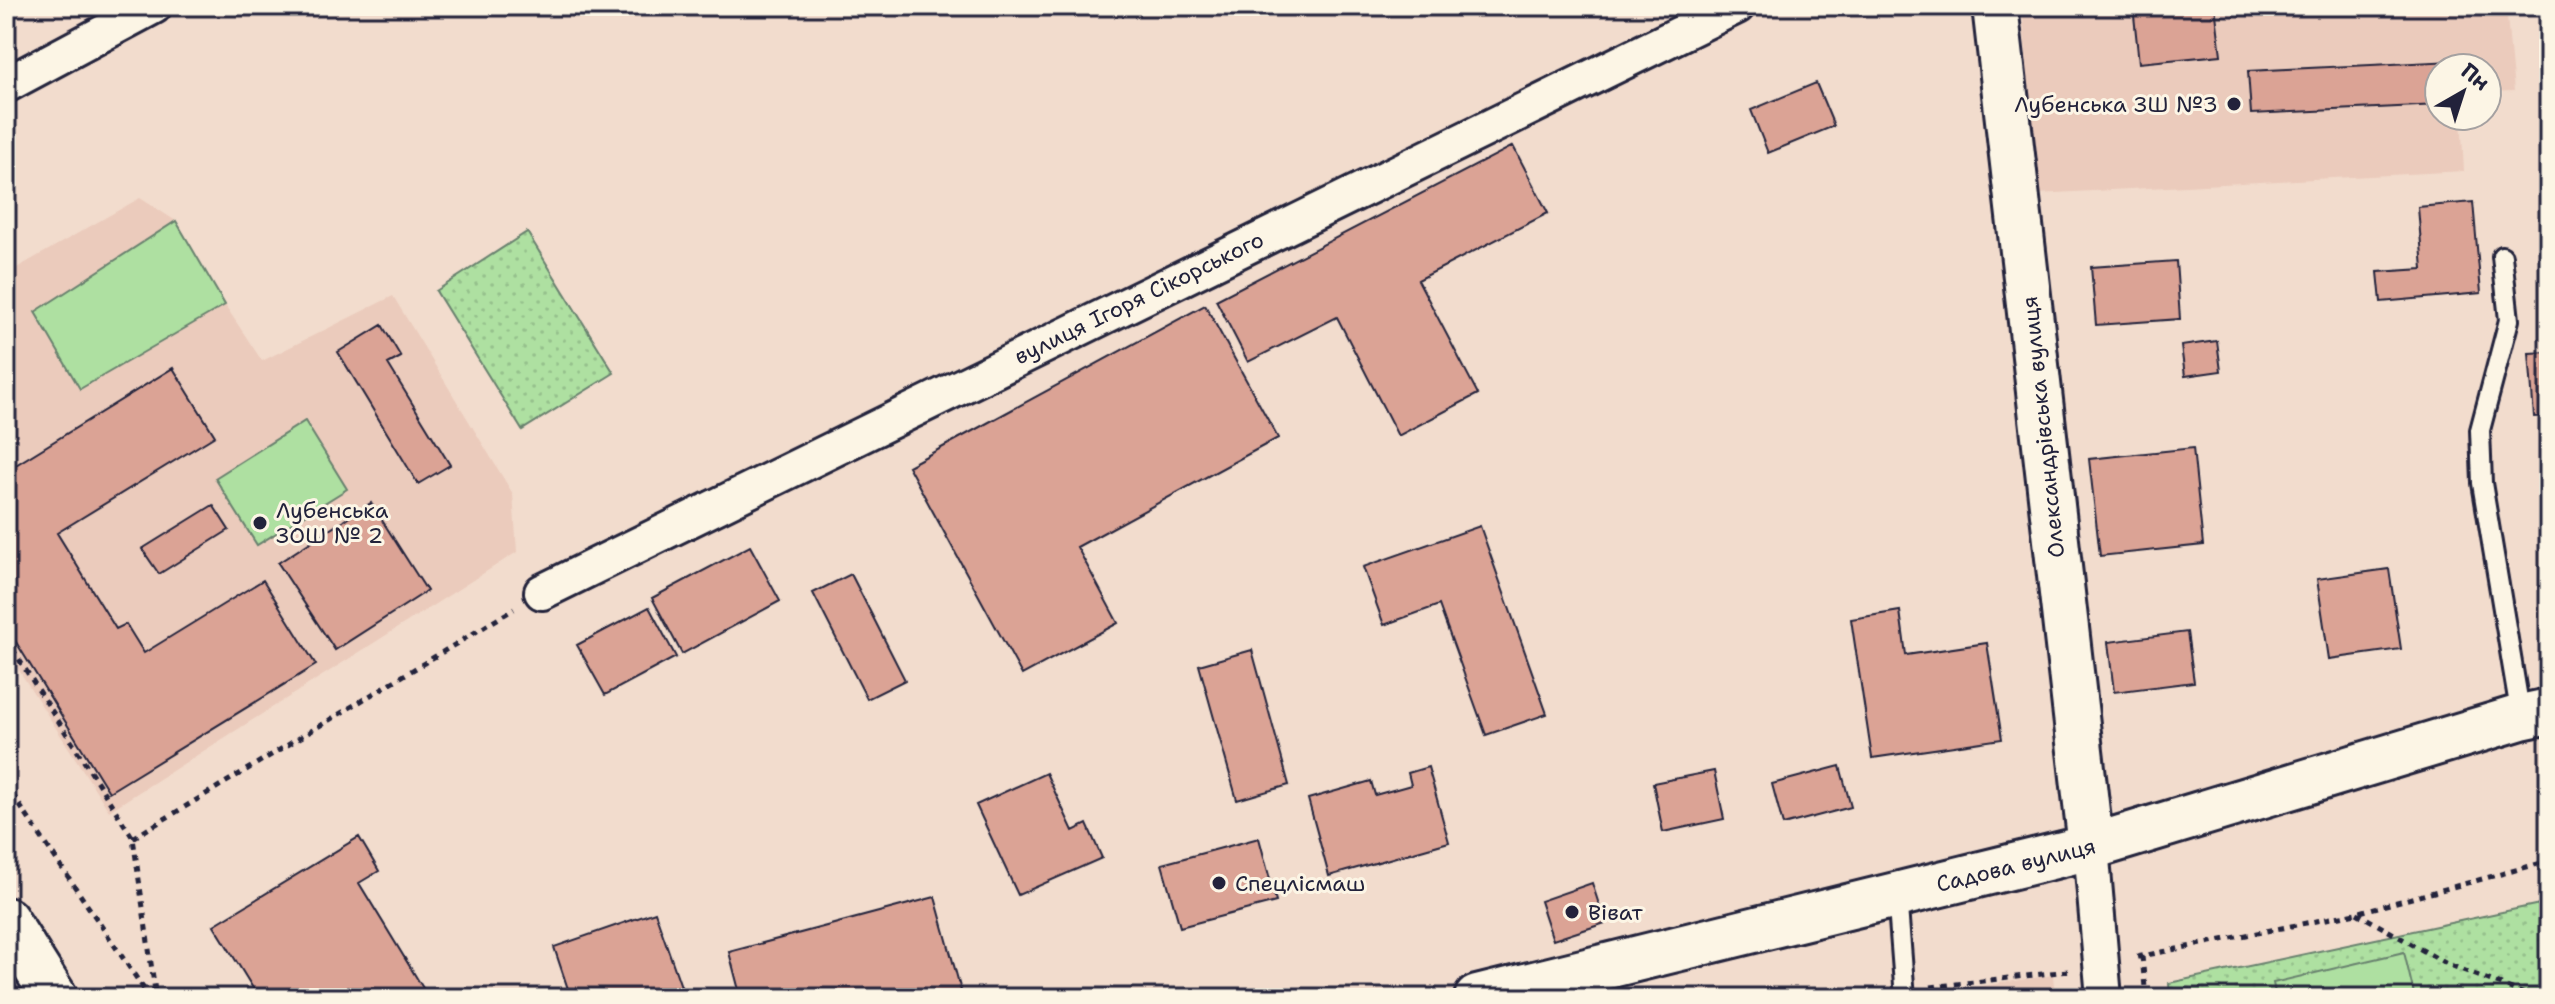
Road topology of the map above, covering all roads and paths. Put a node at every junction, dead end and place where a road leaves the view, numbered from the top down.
1 (154, 6) edge
2 (1737, 6) edge
3 (1995, 6) edge
4 (6, 85) edge
5 (2502, 256) dead end
6 (542, 592) joint
7 (6, 639) edge
8 (2535, 714) edge
9 (6, 785) edge
10 (133, 838) junction
11 (2091, 847) junction
12 (2549, 861) edge
13 (1897, 894) junction
14 (2356, 913) junction
15 (6, 920) edge
16 (2142, 956) junction
17 (2101, 964) junction
18 (1905, 994) edge
19 (55, 998) edge
20 (150, 998) edge
21 (156, 998) edge
22 (1477, 998) edge
23 (2104, 998) edge
24 (2146, 998) edge
25 (2535, 998) edge

1 - 4 street
2 - 6 street, вулиця Ігоря Сікорського
3 - 11 main road, Олександрівська вулиця
5 - 8 lane
6 - 10 path
7 - 10 path
8 - 11 main road, Садова вулиця
9 - 20 path
10 - 21 path
11 - 13 main road, Садова вулиця
11 - 17 street
12 - 14 path
13 - 18 lane
13 - 22 main road, Садова вулиця
14 - 16 path
14 - 25 path
15 - 19 main road
16 - 17 path
16 - 24 path
17 - 18 path
17 - 23 street

